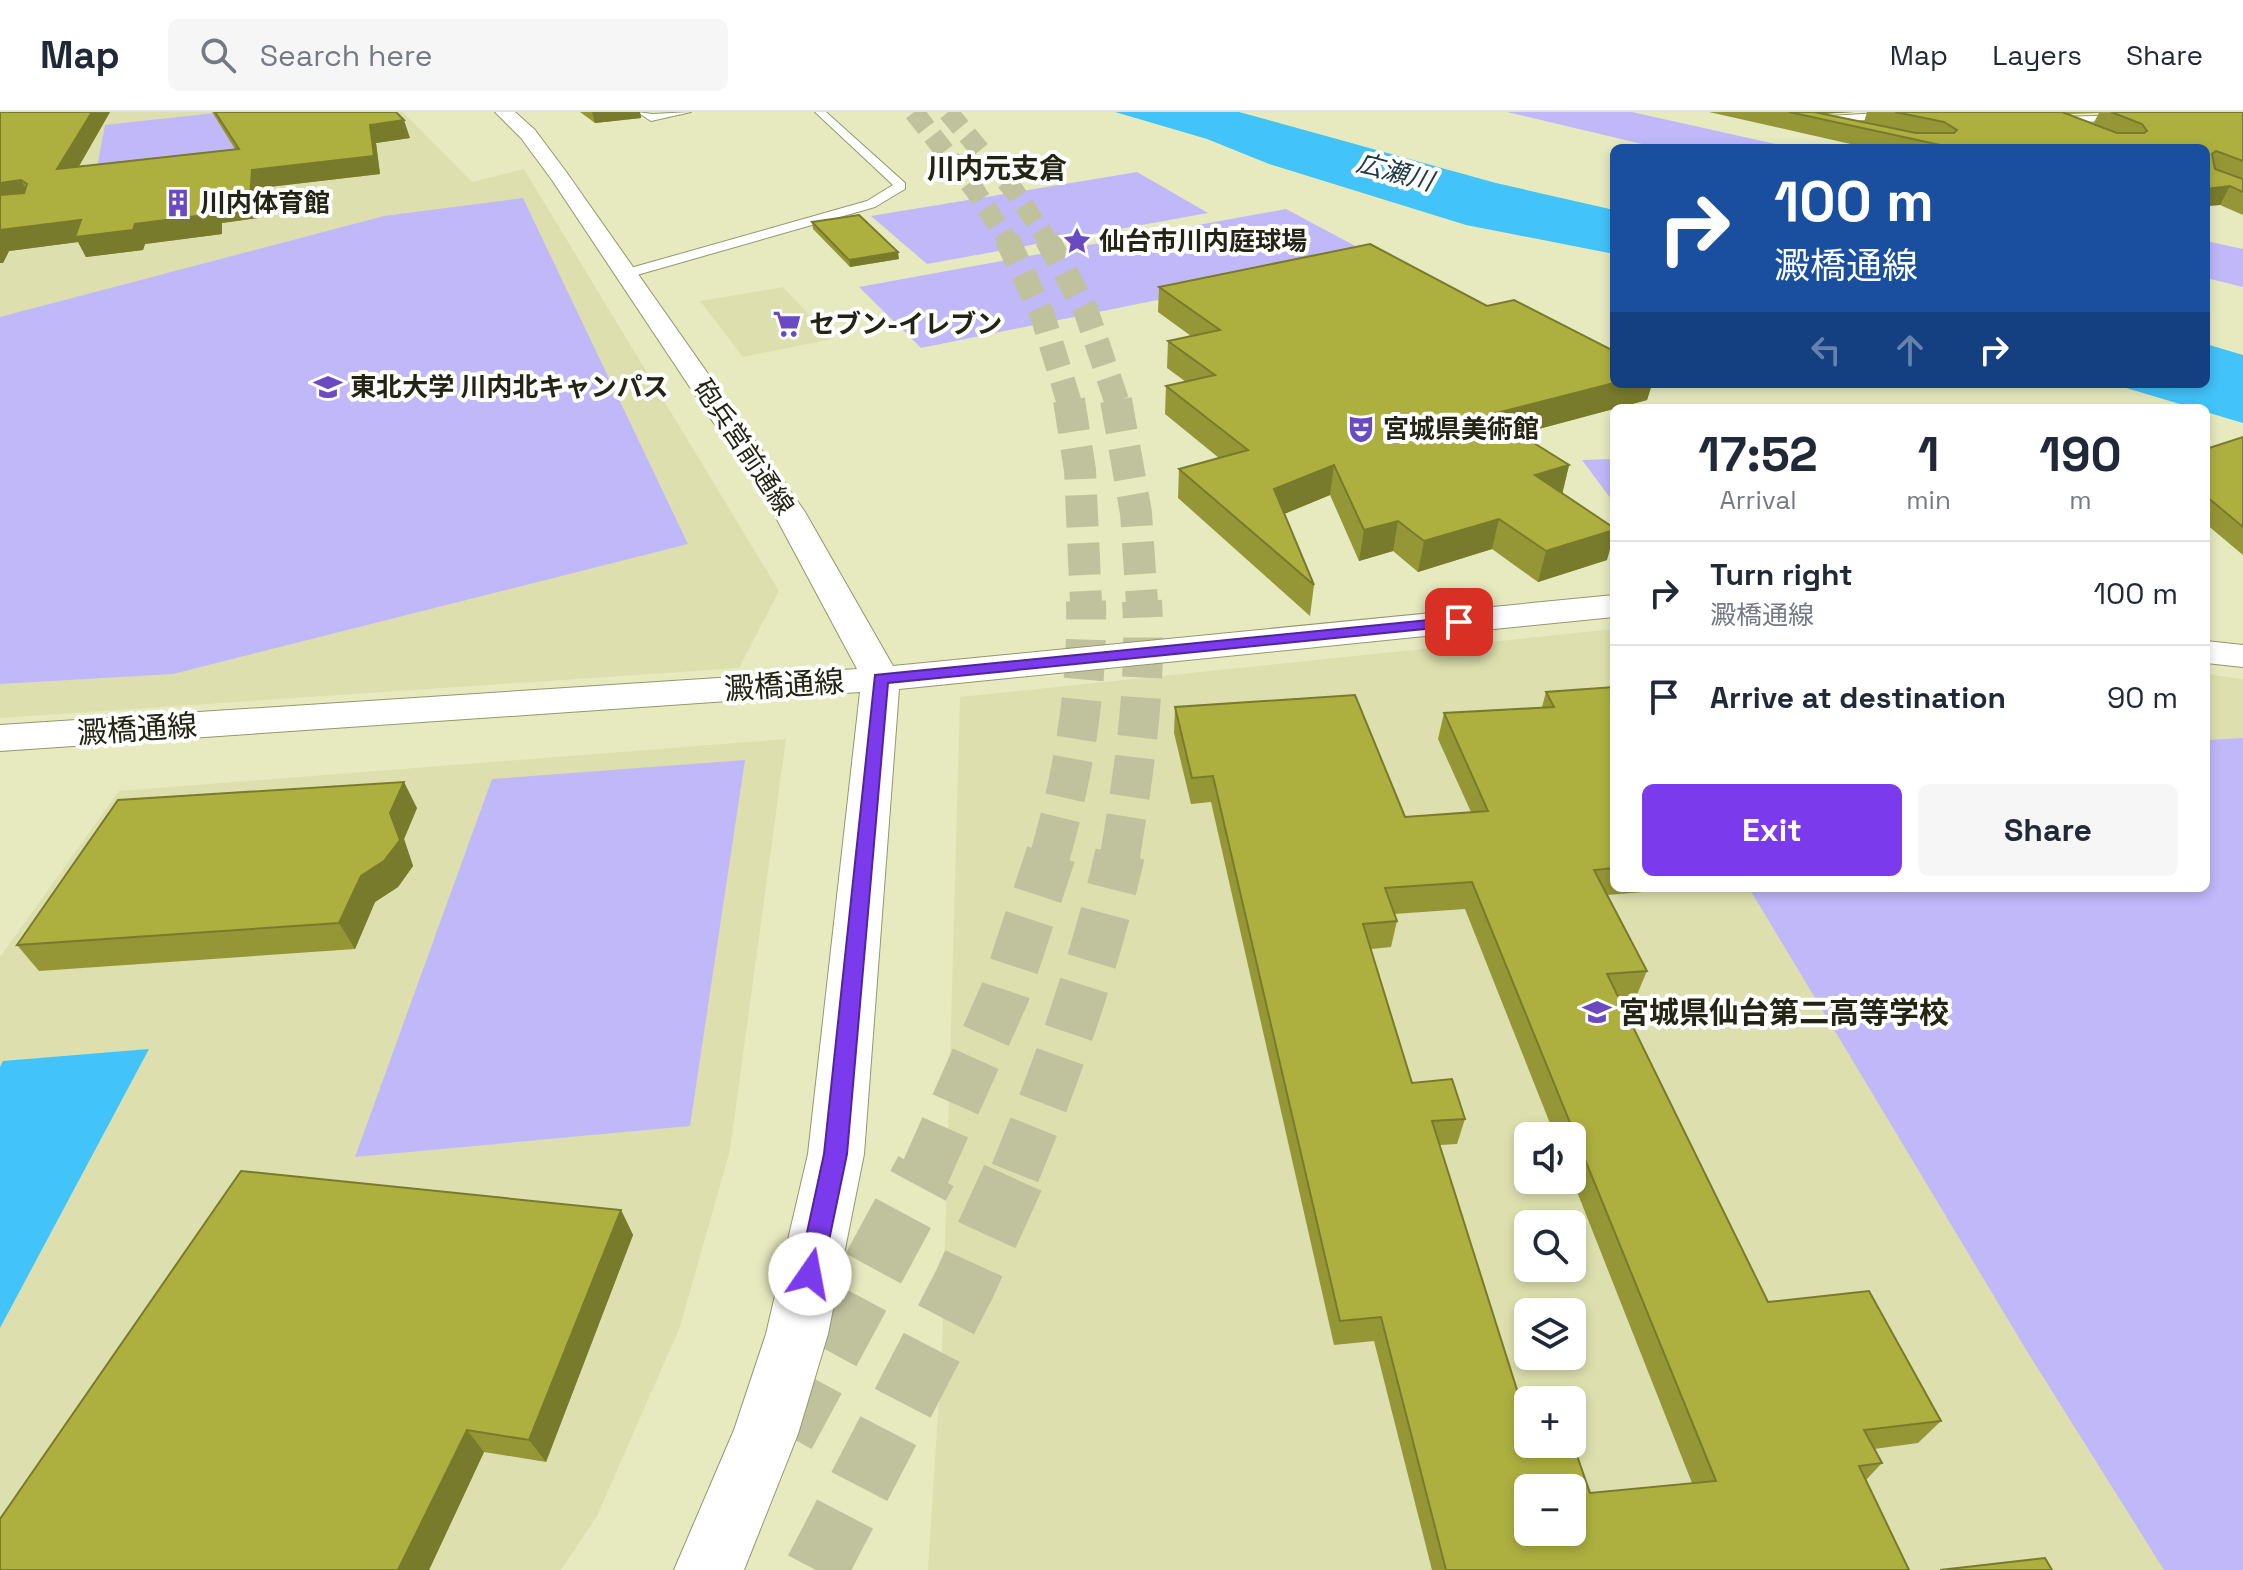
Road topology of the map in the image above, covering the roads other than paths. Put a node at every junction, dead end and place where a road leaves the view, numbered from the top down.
1 (504, 112) edge
2 (642, 112) edge
3 (686, 112) edge
4 (820, 112) edge
5 (1955, 112) edge
6 (2150, 117) edge
7 (2056, 120) edge
8 (1806, 121) dead end
9 (625, 274) junction
10 (1610, 606) edge
11 (2210, 652) edge
12 (2243, 656) edge
13 (881, 679) junction
14 (0, 738) edge
15 (709, 1570) edge

1 - 9 street, 砲兵営前通線
2 - 3 lane
4 - 9 lane
5 - 8 lane
6 - 7 lane
9 - 13 street, 砲兵営前通線
10 - 13 street, 澱橋通線
11 - 12 street
13 - 14 street, 澱橋通線
13 - 15 street

